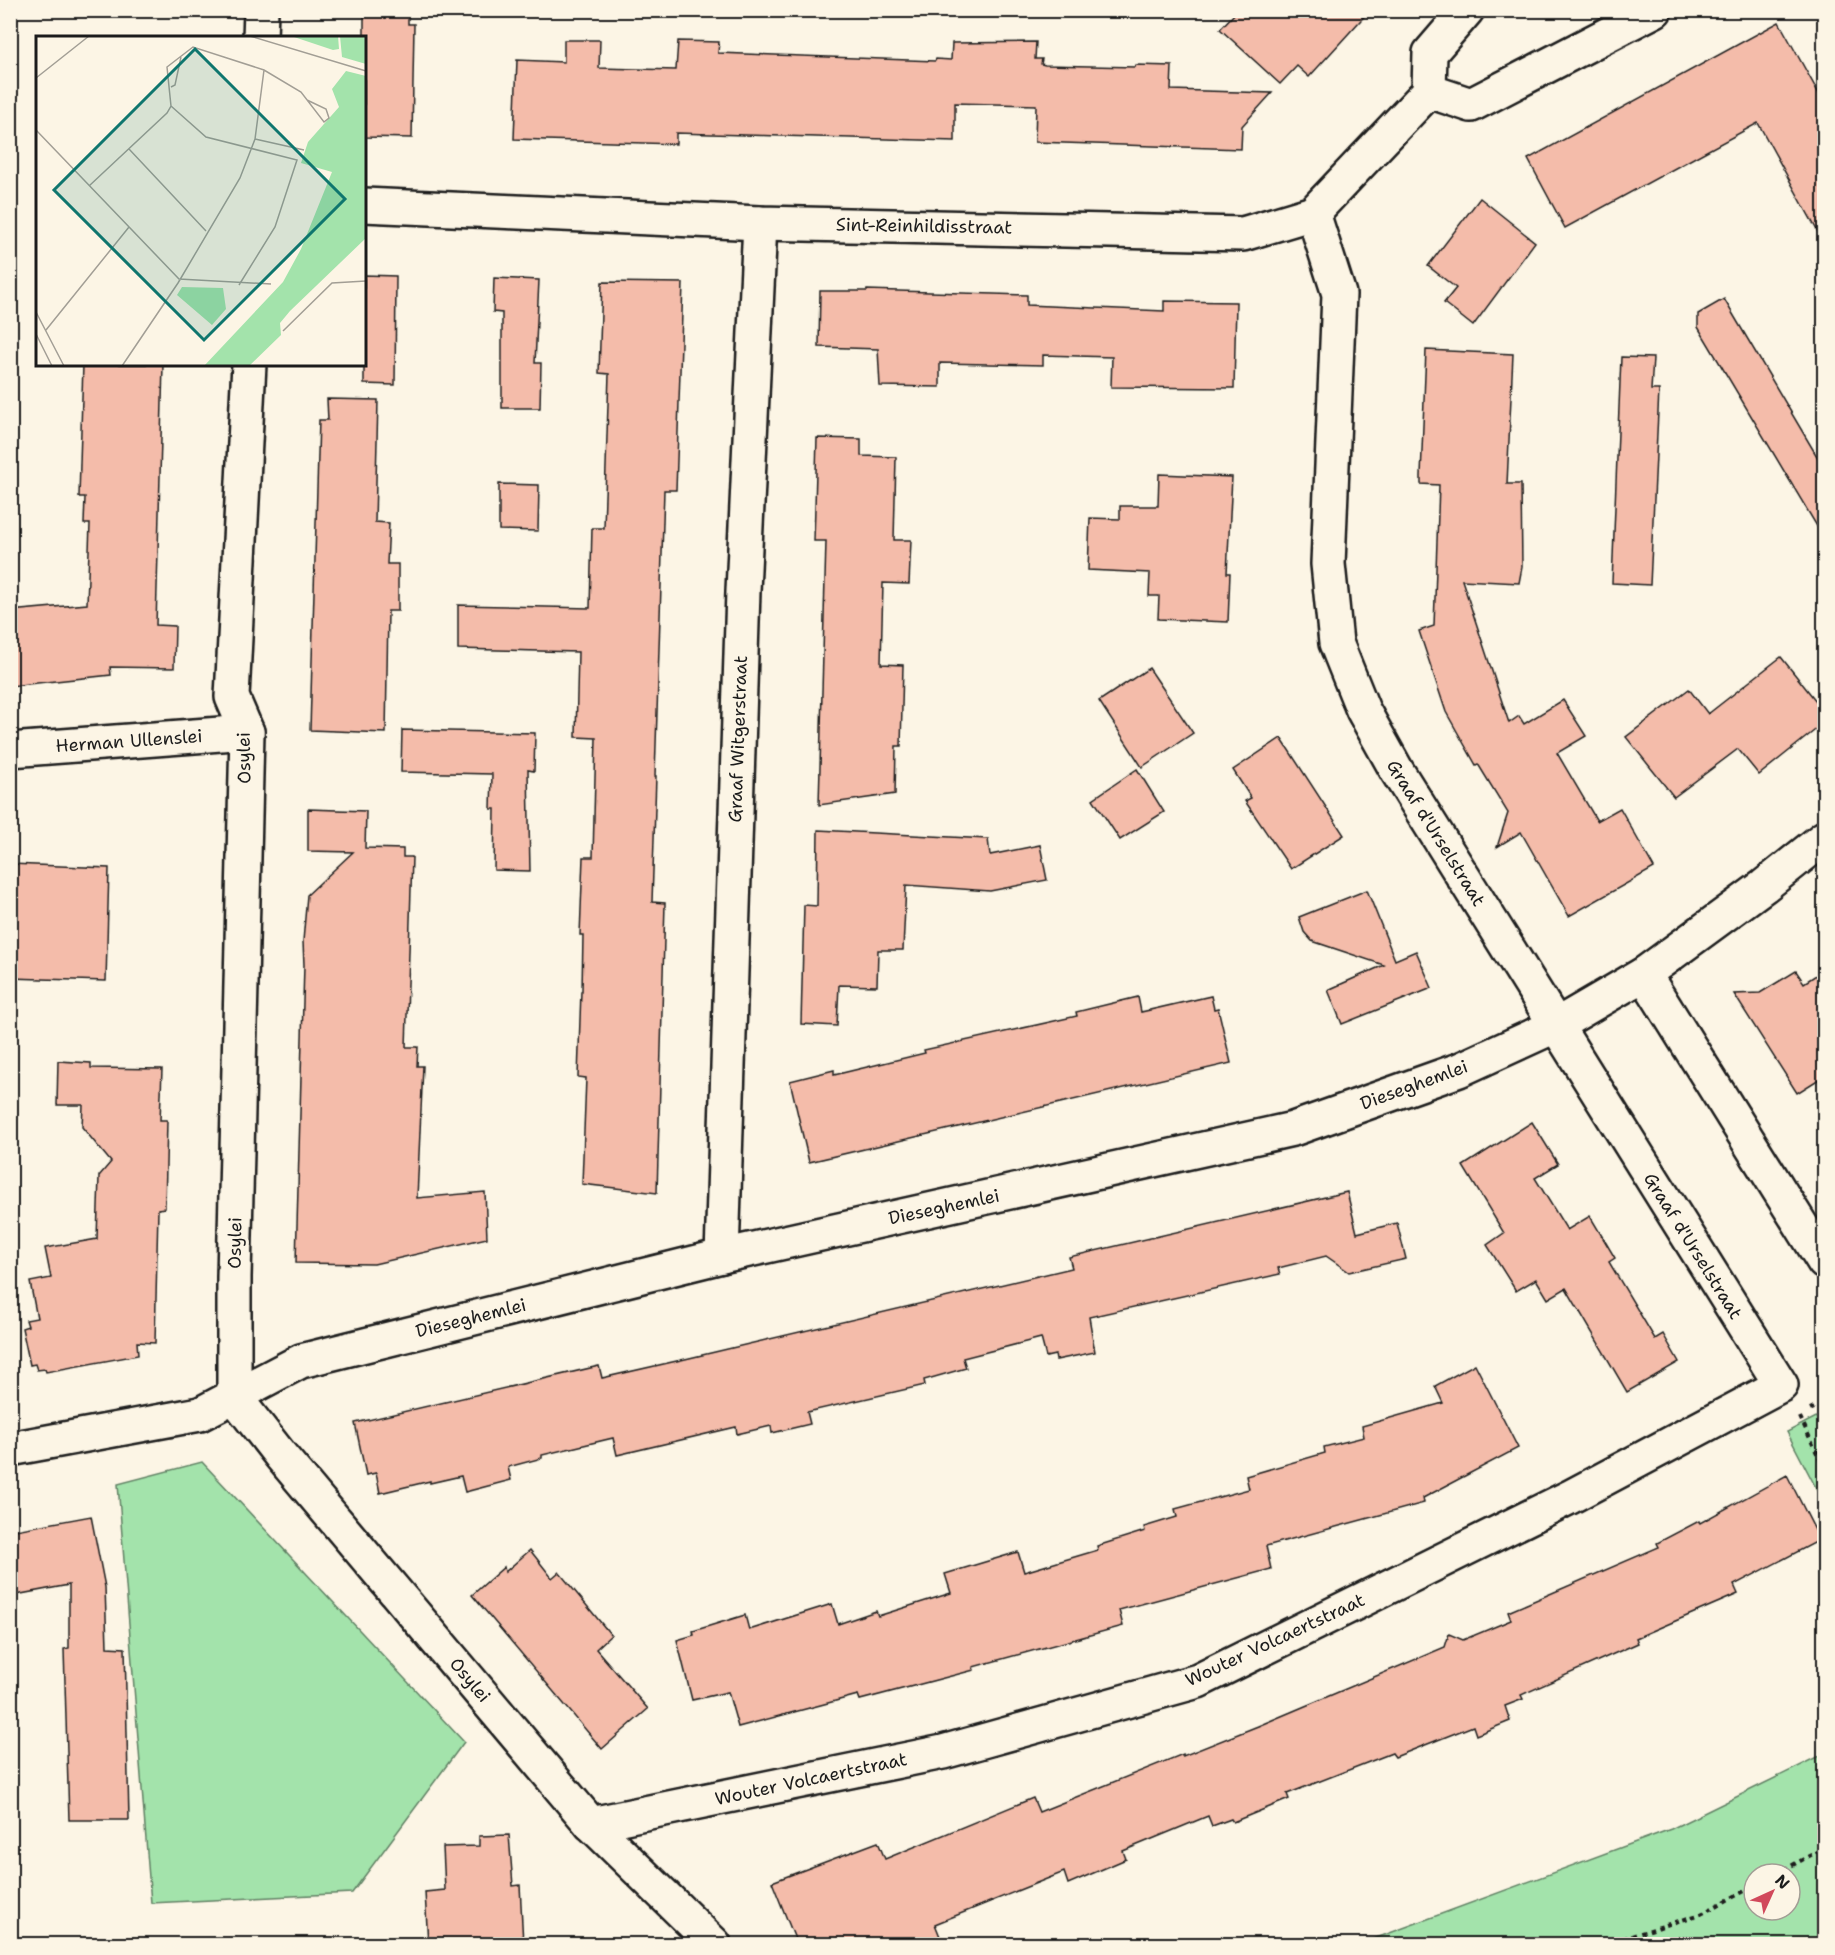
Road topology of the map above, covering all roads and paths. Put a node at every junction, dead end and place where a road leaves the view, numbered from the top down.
1 (261, 10) edge
2 (1467, 10) edge
3 (1655, 10) edge
4 (260, 36) edge
5 (1429, 91) junction
6 (366, 205) edge
7 (1313, 213) junction
8 (760, 223) junction
9 (249, 366) edge
10 (247, 732) junction
11 (10, 750) edge
12 (1824, 838) edge
13 (1644, 974) junction
14 (1555, 1026) junction
15 (722, 1256) junction
16 (1824, 1262) edge
17 (1781, 1386) joint
18 (234, 1396) junction
19 (1799, 1416) dead end
20 (10, 1449) edge
21 (1824, 1468) edge
22 (591, 1824) junction
23 (1824, 1848) edge
24 (1798, 1862) edge
25 (1742, 1892) edge
26 (714, 1944) edge
27 (1606, 1944) edge

1 - 4 street
2 - 5 street
3 - 5 street
5 - 7 street, Sint-Reinhildisstraat
6 - 8 street, Sint-Reinhildisstraat
7 - 8 street, Sint-Reinhildisstraat
7 - 14 street, Graaf d'Urselstraat
8 - 15 street, Graaf Witgerstraat
9 - 10 street, Osylei
10 - 11 street, Herman Ullenslei
10 - 18 street, Osylei
12 - 13 street, Dieseghemlei
13 - 14 street, Dieseghemlei
13 - 16 street
14 - 15 street, Dieseghemlei
14 - 17 street, Graaf d'Urselstraat
15 - 18 street, Dieseghemlei
17 - 22 street, Wouter Volcaertstraat
18 - 20 street, Dieseghemlei
18 - 22 street, Osylei
19 - 21 path
22 - 26 street, Osylei
23 - 24 path
25 - 27 path

